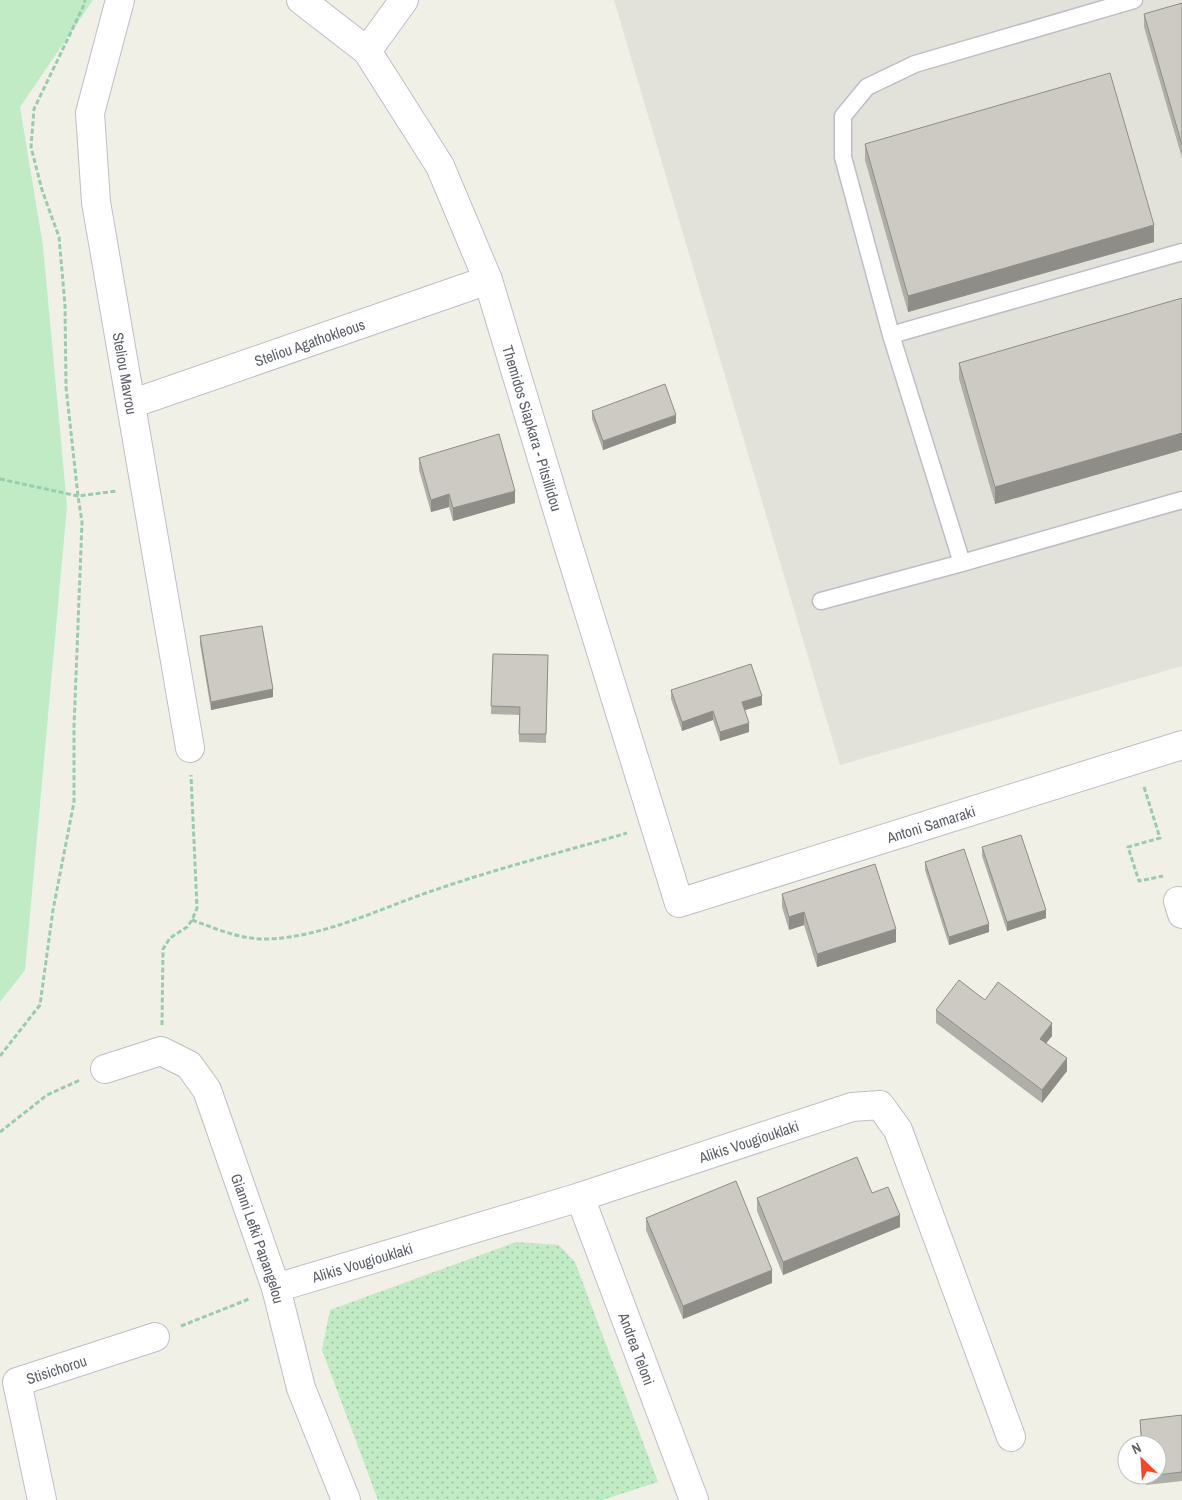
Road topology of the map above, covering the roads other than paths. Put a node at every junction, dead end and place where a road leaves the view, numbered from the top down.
1 (120, 0) edge
2 (301, 0) edge
3 (404, 0) edge
4 (1134, 0) edge
5 (367, 51) junction
6 (1182, 252) edge
7 (488, 280) junction
8 (891, 335) junction
9 (131, 404) junction
10 (1182, 500) edge
11 (962, 562) junction
12 (821, 601) dead end
13 (1182, 745) edge
14 (190, 748) road end
15 (679, 902) joint
16 (105, 1069) road end
17 (580, 1197) junction
18 (276, 1288) junction
19 (155, 1337) road end
20 (1011, 1437) dead end
21 (42, 1500) edge
22 (346, 1500) edge
23 (694, 1500) edge

1 - 9 street, Steliou Mavrou
2 - 5 street, Themidos Siapkara - Pitsillidou
3 - 5 street
4 - 8 lane
5 - 7 street, Themidos Siapkara - Pitsillidou
6 - 8 lane
7 - 9 street, Steliou Agathokleous
7 - 15 street, Themidos Siapkara - Pitsillidou
8 - 11 lane
9 - 14 street, Steliou Mavrou
10 - 11 lane
11 - 12 lane
13 - 15 street, Antoni Samaraki
16 - 18 street, Gianni Lefki Papangelou
17 - 18 street, Alikis Vougiouklaki
17 - 20 street, Alikis Vougiouklaki
17 - 23 street, Andrea Teloni
18 - 22 street, Gianni Lefki Papangelou
19 - 21 street, Stisichorou

